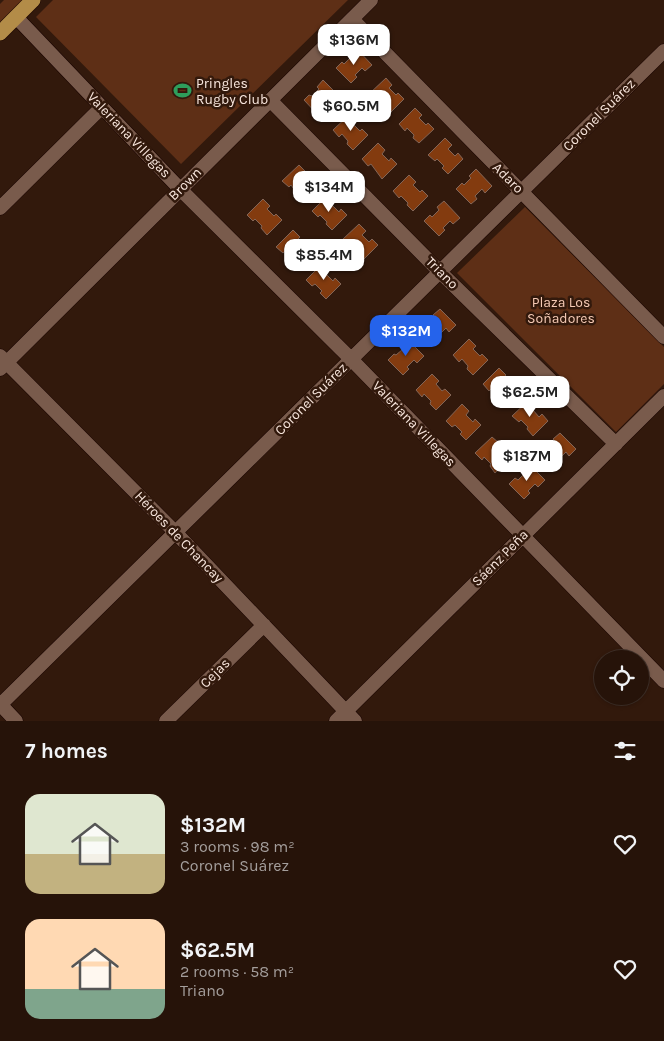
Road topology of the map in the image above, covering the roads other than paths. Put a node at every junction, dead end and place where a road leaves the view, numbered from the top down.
1 (33, 0) edge
2 (371, 0) edge
3 (16, 17) junction
4 (352, 19) junction
5 (0, 32) edge
6 (664, 51) edge
7 (270, 100) junction
8 (102, 107) junction
9 (180, 189) junction
10 (521, 192) junction
11 (0, 208) edge
12 (440, 272) junction
13 (664, 337) edge
14 (351, 359) junction
15 (2, 362) edge
16 (664, 396) edge
17 (616, 444) junction
18 (176, 532) junction
19 (522, 536) junction
20 (264, 625) junction
21 (664, 681) edge
22 (0, 705) edge
23 (346, 718) edge
24 (16, 721) edge
25 (166, 721) edge

1 - 3 main road
2 - 4 street, Brown
3 - 5 main road
3 - 8 street, Valeriana Villegas
4 - 7 street, Brown
4 - 10 street, Adaro
6 - 10 street, Coronel Suárez
7 - 9 street, Brown
7 - 12 street, Triano
8 - 9 street, Valeriana Villegas
8 - 11 street
9 - 14 street, Valeriana Villegas
9 - 15 street, Brown
10 - 12 street, Coronel Suárez
10 - 13 street, Adaro
12 - 14 street, Coronel Suárez
12 - 17 street, Triano
14 - 18 street, Coronel Suárez
14 - 19 street, Valeriana Villegas
15 - 18 street, Héroes de Chancay
16 - 17 street, Sáenz Peña
17 - 19 street, Sáenz Peña
18 - 20 street, Héroes de Chancay
18 - 22 street, Coronel Suárez
19 - 21 street, Valeriana Villegas
19 - 23 street, Sáenz Peña
20 - 23 street, Héroes de Chancay
20 - 25 street, Cejas
22 - 24 street

